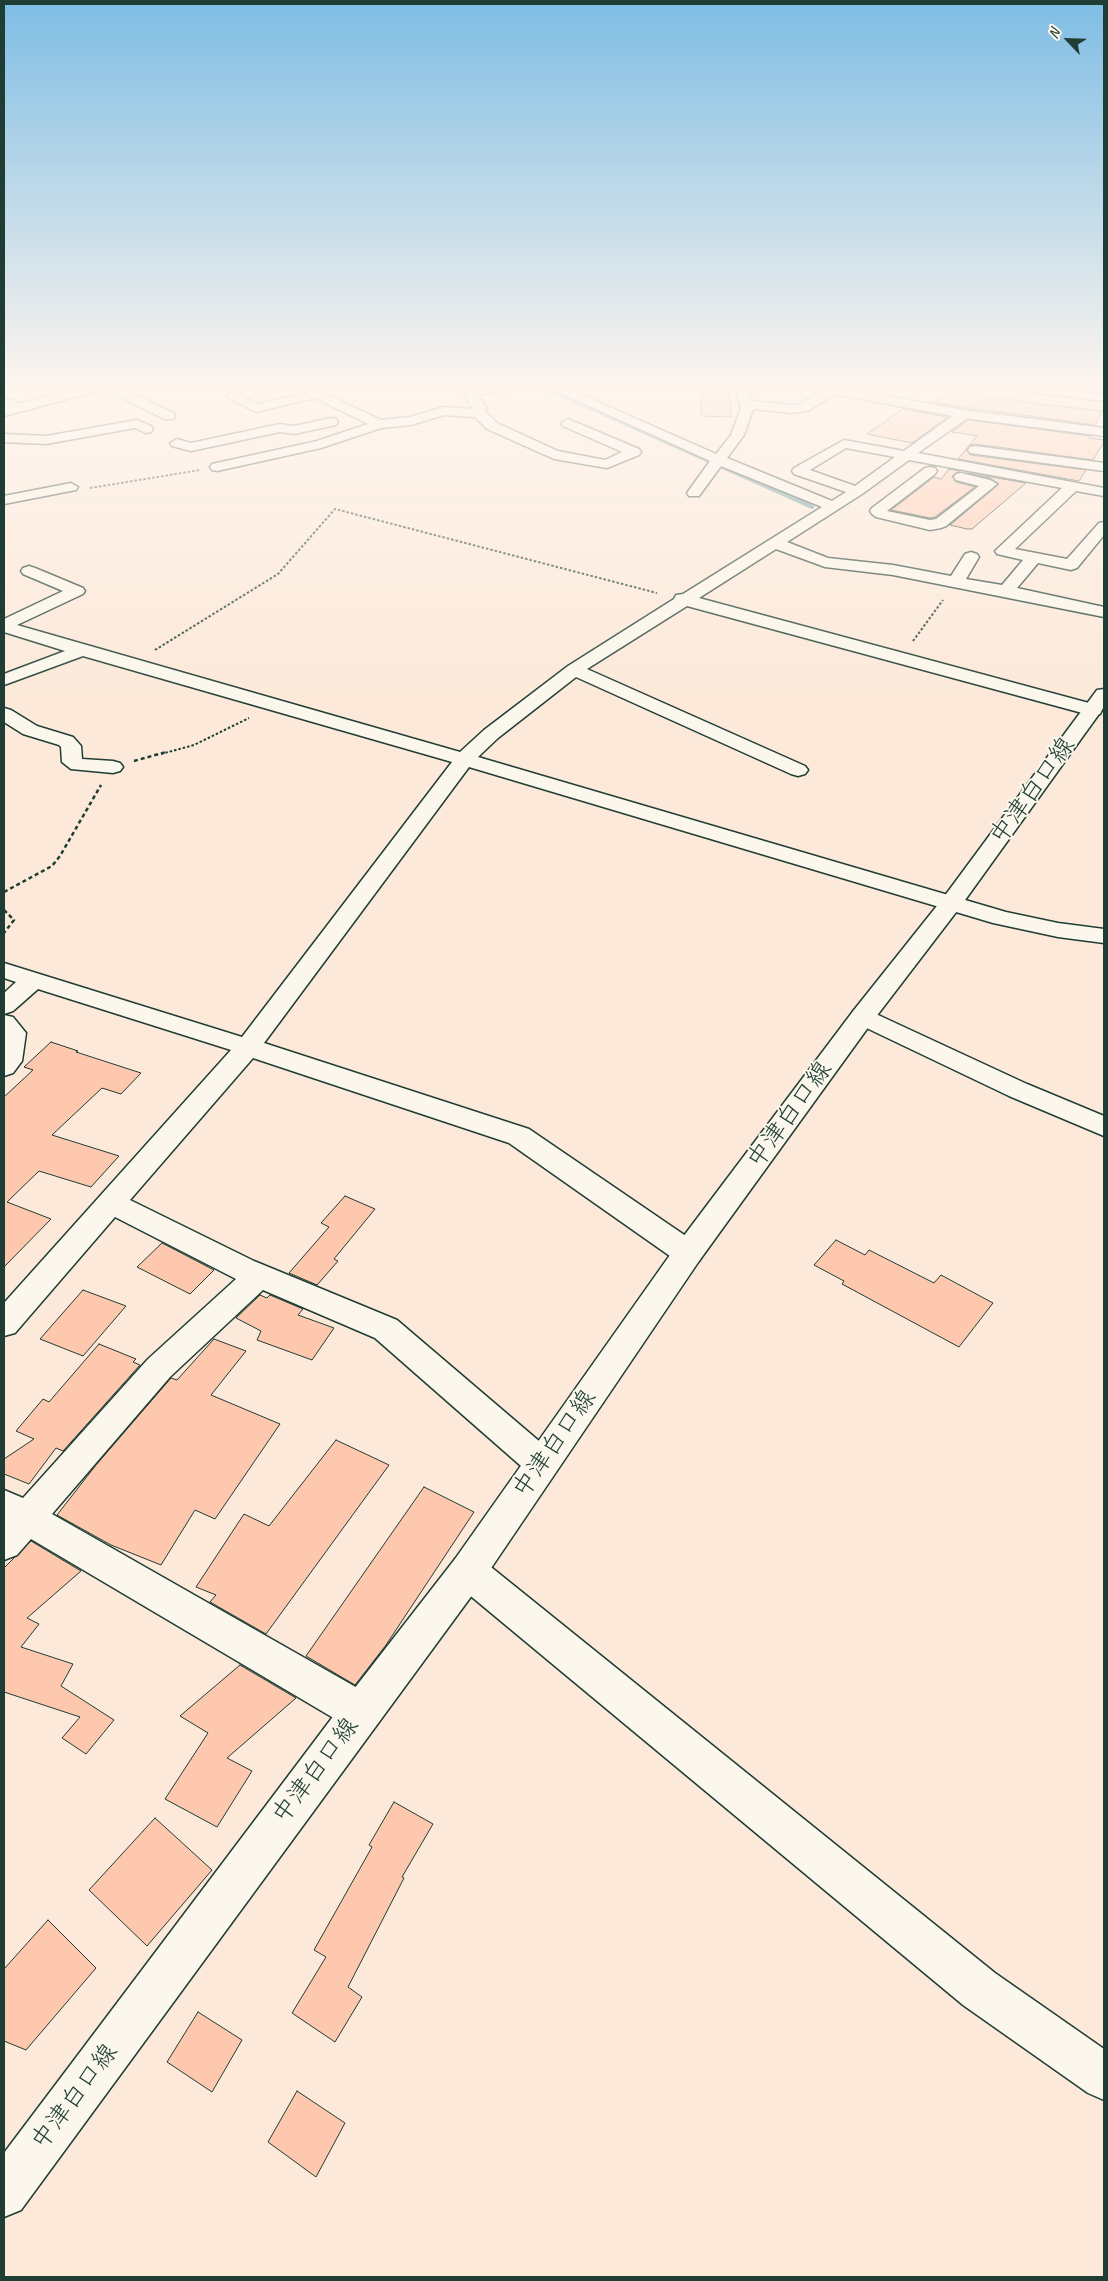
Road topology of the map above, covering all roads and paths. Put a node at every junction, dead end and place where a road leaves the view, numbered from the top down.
1 (48, 491) edge
2 (796, 491) edge
3 (857, 491) edge
4 (903, 491) edge
5 (981, 491) edge
6 (1067, 491) edge
7 (4, 500) edge
8 (832, 506) junction
9 (1104, 526) edge
10 (773, 543) junction
11 (971, 557) dead end
12 (1034, 557) junction
13 (30, 570) dead end
14 (962, 584) junction
15 (1006, 591) junction
16 (682, 599) junction
17 (1104, 612) edge
18 (4, 626) edge
19 (32, 635) junction
20 (4, 645) edge
21 (84, 650) junction
22 (900, 658) junction
23 (132, 665) junction
24 (574, 670) junction
25 (4, 680) edge
26 (274, 705) junction
27 (1099, 706) edge
28 (4, 714) edge
29 (464, 759) junction
30 (113, 767) junction
31 (798, 770) dead end
32 (4, 892) edge
33 (952, 902) junction
34 (4, 910) edge
35 (4, 933) edge
36 (1104, 936) edge
37 (4, 970) edge
38 (33, 980) junction
39 (4, 1006) edge
40 (863, 1016) junction
41 (4, 1023) edge
42 (248, 1047) junction
43 (4, 1067) edge
44 (1104, 1127) edge
45 (110, 1202) junction
46 (688, 1253) junction
47 (259, 1276) junction
48 (4, 1324) edge
49 (541, 1463) junction
50 (16, 1511) edge
51 (4, 1544) edge
52 (468, 1571) junction
53 (360, 1712) junction
54 (1104, 2076) edge
55 (4, 2193) edge

1 - 7 street
2 - 8 street
3 - 8 street
4 - 5 street
6 - 12 street
8 - 10 street
9 - 12 street
10 - 14 street
10 - 16 street
11 - 14 street
12 - 15 street
13 - 18 street
14 - 15 street
14 - 22 path
15 - 17 street
16 - 22 street
16 - 23 path
16 - 24 street
18 - 19 street
19 - 20 street
19 - 21 street
21 - 23 street
21 - 25 street
22 - 27 street
23 - 26 street
24 - 29 street
24 - 31 street
26 - 29 street
26 - 30 path
27 - 33 street, 中津白口線
28 - 30 street
29 - 33 street
29 - 42 street
30 - 32 path
33 - 36 street
33 - 40 street, 中津白口線
34 - 35 path
37 - 38 street
38 - 39 street
38 - 42 street
40 - 44 street
40 - 46 street, 中津白口線
41 - 43 street
42 - 45 street
42 - 46 street
45 - 47 street
45 - 48 street
46 - 49 street, 中津白口線
47 - 49 street
47 - 50 street
49 - 52 street, 中津白口線
50 - 51 street
50 - 53 street
52 - 53 street, 中津白口線
52 - 54 street
53 - 55 street, 中津白口線

